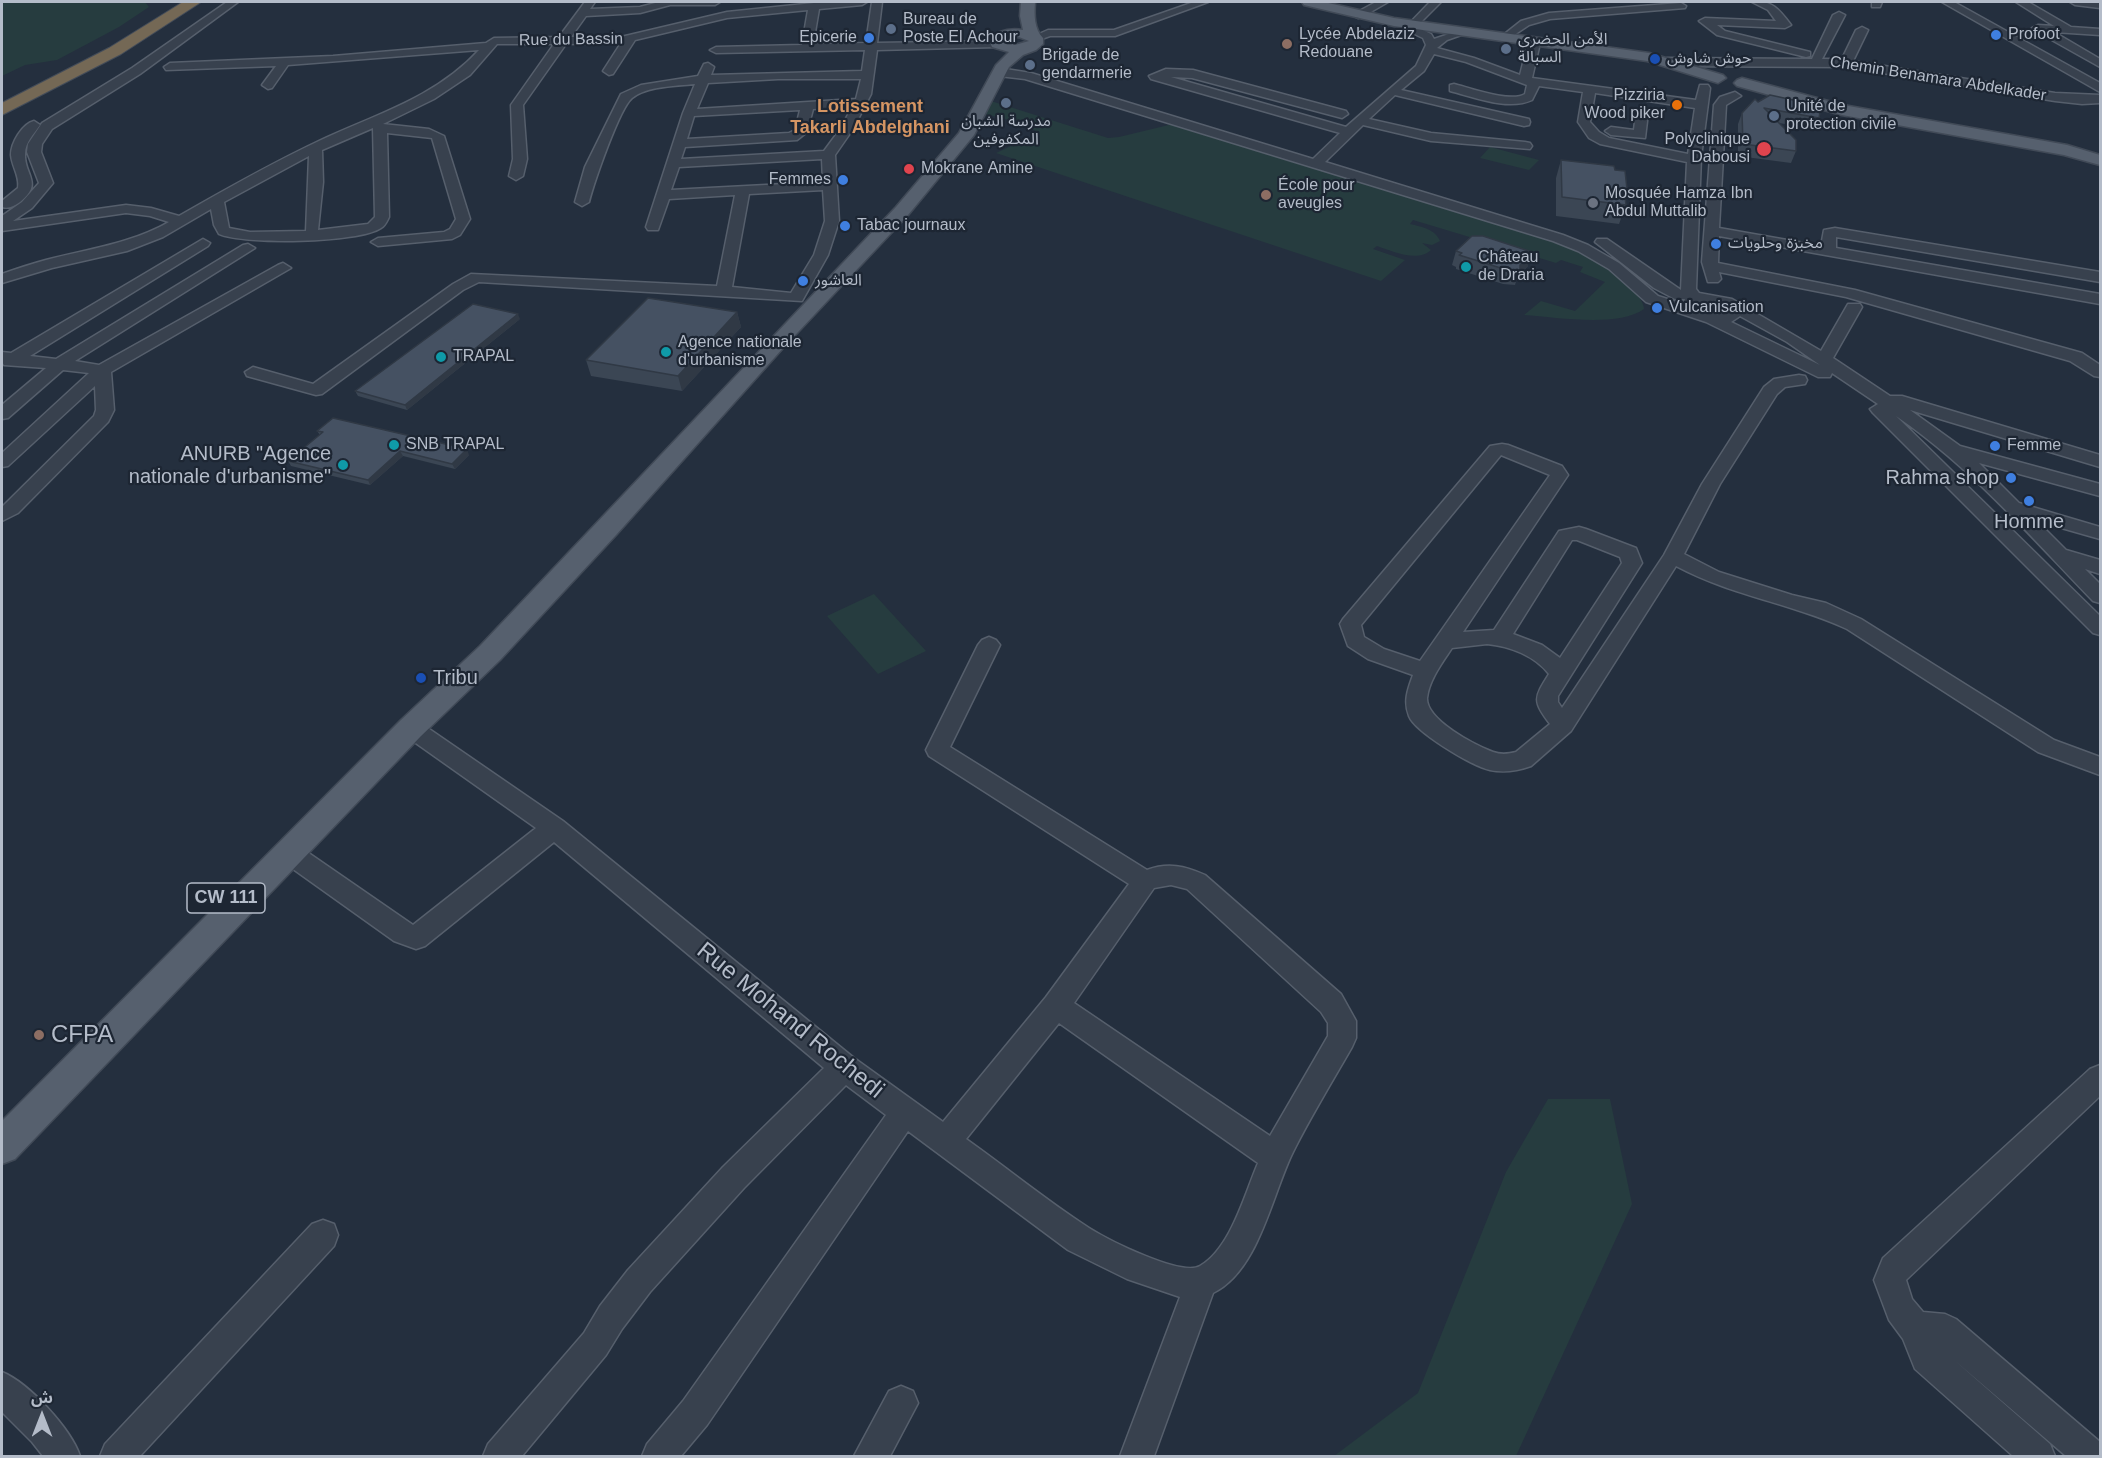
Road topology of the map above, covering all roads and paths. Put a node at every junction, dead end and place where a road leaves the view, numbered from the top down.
1 (171, 2) edge
2 (193, 2) edge
3 (217, 2) edge
4 (233, 2) edge
5 (590, 2) edge
6 (670, 2) edge
7 (715, 2) edge
8 (862, 2) edge
9 (877, 2) edge
10 (1028, 2) edge
11 (1203, 2) edge
12 (1296, 2) edge
13 (1309, 2) edge
14 (1383, 2) edge
15 (1436, 2) edge
16 (1757, 2) edge
17 (1947, 2) edge
18 (2021, 2) edge
19 (2075, 2) edge
20 (2095, 5) edge
21 (814, 6) junction
22 (1681, 6) dead end
23 (752, 7) edge
24 (582, 13) junction
25 (728, 15) junction
26 (1358, 15) junction
27 (1839, 15) dead end
28 (1411, 27) junction
29 (1863, 30) dead end
30 (2070, 30) junction
31 (2100, 32) edge
32 (1458, 34) junction
33 (1508, 36) junction
34 (630, 39) junction
35 (1033, 40) junction
36 (562, 41) junction
37 (1534, 43) junction
38 (488, 46) junction
39 (871, 46) junction
40 (1002, 47) junction
41 (1432, 47) junction
42 (807, 48) junction
43 (716, 50) junction
44 (1819, 60) junction
45 (1666, 62) junction
46 (284, 63) junction
47 (1846, 63) junction
48 (2100, 64) edge
49 (170, 67) dead end
50 (609, 71) dead end
51 (867, 75) junction
52 (1718, 78) junction
53 (703, 79) junction
54 (455, 81) junction
55 (1530, 81) junction
56 (268, 85) dead end
57 (1702, 86) junction
58 (1454, 88) dead end
59 (2100, 88) edge
60 (1590, 89) junction
61 (1392, 91) junction
62 (1741, 91) junction
63 (2, 99) edge
64 (2100, 99) edge
65 (859, 103) junction
66 (1702, 105) junction
67 (438, 106) dead end
68 (807, 107) junction
69 (2, 110) edge
70 (689, 113) junction
71 (1642, 113) dead end
72 (1342, 114) dead end
73 (1361, 121) junction
74 (1524, 122) dead end
75 (377, 125) junction
76 (1589, 129) junction
77 (1349, 132) junction
78 (681, 143) junction
79 (1525, 146) dead end
80 (315, 149) junction
81 (828, 155) junction
82 (1694, 159) junction
83 (2100, 160) edge
84 (1319, 161) junction
85 (673, 163) junction
86 (2100, 165) edge
87 (516, 176) dead end
88 (828, 186) junction
89 (743, 191) junction
90 (664, 195) junction
91 (217, 200) junction
92 (582, 202) dead end
93 (2, 208) edge
94 (181, 221) junction
95 (2, 222) edge
96 (2, 227) edge
97 (653, 227) dead end
98 (312, 229) dead end
99 (1713, 231) junction
100 (1981, 237) dead end
101 (378, 242) dead end
102 (204, 243) dead end
103 (248, 248) dead end
104 (1828, 251) junction
105 (1983, 257) junction
106 (1711, 266) junction
107 (283, 268) dead end
108 (2100, 277) edge
109 (2, 279) edge
110 (1985, 279) junction
111 (724, 291) junction
112 (796, 298) junction
113 (1694, 299) junction
114 (2100, 299) edge
115 (1726, 302) junction
116 (1854, 307) dead end
117 (1706, 317) junction
118 (6, 361) edge
119 (61, 363) junction
120 (324, 363) dead end
121 (1822, 366) junction
122 (348, 368) junction
123 (102, 370) junction
124 (253, 372) dead end
125 (2100, 372) edge
126 (1799, 380) junction
127 (1855, 389) junction
128 (1875, 394) junction
129 (2, 414) edge
130 (1954, 450) junction
131 (2100, 461) edge
132 (2, 462) edge
133 (2100, 490) edge
134 (2013, 507) junction
135 (2, 515) edge
136 (2100, 533) edge
137 (2059, 554) junction
138 (1673, 556) junction
139 (2100, 567) edge
140 (2100, 596) edge
141 (2100, 627) edge
142 (1501, 636) junction
143 (1443, 642) junction
144 (989, 645) dead end
145 (1425, 671) junction
146 (1561, 674) junction
147 (1563, 725) junction
148 (411, 728) junction
149 (2100, 766) edge
150 (554, 828) junction
151 (288, 852) junction
152 (1145, 881) junction
153 (1056, 1006) junction
154 (844, 1067) junction
155 (2100, 1078) edge
156 (905, 1112) junction
157 (2, 1124) edge
158 (946, 1141) junction
159 (2, 1146) edge
160 (1275, 1157) junction
161 (323, 1235) dead end
162 (1194, 1283) junction
163 (1915, 1328) junction
164 (2, 1389) edge
165 (901, 1403) dead end
166 (63, 1456) edge
167 (117, 1456) edge
168 (500, 1456) edge
169 (659, 1456) edge
170 (871, 1456) edge
171 (1137, 1456) edge
172 (2038, 1456) edge
173 (2091, 1456) edge

1 - 63 highway
2 - 69 highway
3 - 93 street
4 - 95 street
5 - 24 street
6 - 7 street
6 - 24 street
8 - 21 street, Rue du Bassin
9 - 39 street
10 - 35 main road
11 - 35 street
12 - 28 main road
13 - 26 main road
14 - 26 street
15 - 28 street
16 - 44 street
17 - 59 street
18 - 30 street
19 - 20 street
21 - 23 street, Rue du Bassin
21 - 42 street
22 - 33 street
23 - 25 street, Rue du Bassin
24 - 36 street
25 - 34 street, Rue du Bassin
25 - 43 street
26 - 28 main road
27 - 44 street
28 - 32 main road
28 - 33 main road
28 - 41 street
29 - 47 street
30 - 31 street
30 - 48 street
32 - 37 main road
32 - 41 street
33 - 45 main road
34 - 36 street, Rue du Bassin
34 - 50 street
35 - 40 main road
36 - 38 street, Rue du Bassin
36 - 87 street
37 - 55 street
37 - 57 main road
38 - 46 street, Rue du Bassin
38 - 54 street
39 - 40 street
39 - 42 street
39 - 51 street
40 - 84 street
40 - 112 main road, CW 111
40 - 148 main road
41 - 55 street
41 - 61 street
42 - 43 street
43 - 53 street
44 - 45 street, Chemin Benamara Abdelkader
44 - 47 street, Chemin Benamara Abdelkader
45 - 52 main road
46 - 49 street, Rue du Bassin
46 - 56 street
47 - 64 street, Chemin Benamara Abdelkader
51 - 53 street
51 - 65 street
52 - 57 main road
52 - 62 main road
53 - 70 street
53 - 92 street
54 - 67 street
54 - 75 street
55 - 58 street
55 - 60 street
57 - 62 main road
57 - 66 street
60 - 66 street
60 - 76 street
61 - 73 street
61 - 74 street
62 - 83 main road
62 - 86 main road
62 - 99 street
65 - 68 street
65 - 81 street
66 - 82 street
68 - 70 street
68 - 78 street
70 - 78 street
71 - 76 street
72 - 77 street
73 - 77 street
73 - 79 street
75 - 80 street
75 - 91 street
75 - 101 street
76 - 82 street
77 - 84 street
78 - 85 street
80 - 91 street
80 - 98 street
81 - 85 street
81 - 88 street
82 - 113 street
84 - 113 street
84 - 117 street
85 - 90 street
88 - 89 street
88 - 112 street
89 - 90 street
89 - 111 street
90 - 97 street
91 - 94 street
94 - 96 street
94 - 109 street
99 - 104 street
99 - 106 street
100 - 105 street
102 - 118 street
103 - 119 street
104 - 105 street
104 - 110 street
105 - 108 street
105 - 110 street
106 - 115 street
106 - 125 street
107 - 123 street
110 - 114 street
111 - 112 street
111 - 122 street
112 - 157 main road, CW 111
113 - 115 street
113 - 117 street
115 - 117 street
115 - 121 street
116 - 121 street
117 - 121 street
118 - 119 street
119 - 123 street
119 - 129 street
120 - 122 street
121 - 126 street
121 - 127 street
121 - 128 street
122 - 124 street
123 - 132 street
123 - 135 street
126 - 127 street
126 - 138 street
127 - 141 street
128 - 130 street
128 - 131 street
130 - 133 street
130 - 134 street
134 - 136 street
134 - 137 street
137 - 139 street
137 - 140 street
138 - 147 street
138 - 149 street
142 - 143 street
142 - 146 street
142 - 146 street
143 - 145 street
143 - 145 street
144 - 152 street
145 - 147 street
146 - 147 street
148 - 150 street, Rue Mohand Rochedi
148 - 151 main road
150 - 151 street
150 - 154 street, Rue Mohand Rochedi
151 - 159 main road
152 - 153 street
152 - 160 street
153 - 158 street
153 - 160 street
154 - 156 street, Rue Mohand Rochedi
154 - 168 street
155 - 163 street
156 - 158 street, Rue Mohand Rochedi
156 - 169 street
158 - 162 street, Rue Mohand Rochedi
160 - 162 street
161 - 167 street
162 - 171 street
163 - 172 street
163 - 173 street
164 - 166 street
165 - 170 street

